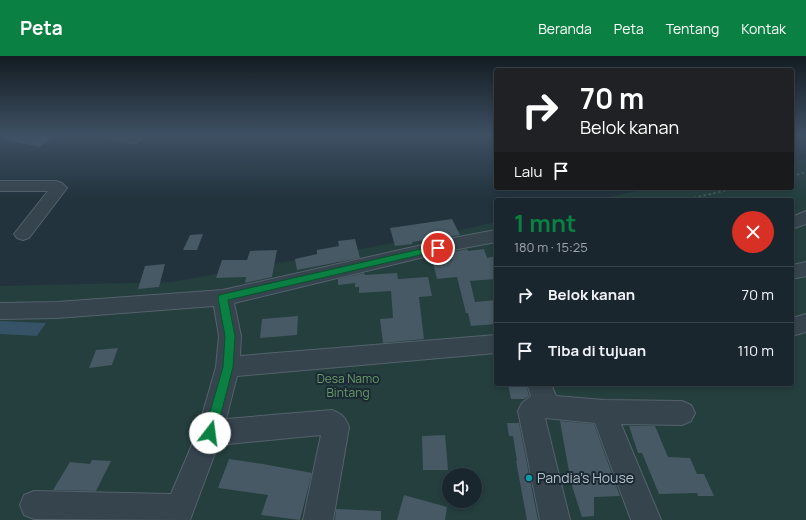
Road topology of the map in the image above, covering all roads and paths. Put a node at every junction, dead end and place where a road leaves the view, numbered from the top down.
1 (806, 172) edge
2 (794, 175) edge
3 (0, 186) edge
4 (728, 190) edge
5 (693, 198) edge
6 (806, 207) edge
7 (806, 212) edge
8 (806, 216) edge
9 (794, 222) edge
10 (23, 234) dead end
11 (494, 236) edge
12 (806, 269) edge
13 (794, 272) edge
14 (223, 298) junction
15 (0, 311) edge
16 (806, 323) edge
17 (794, 326) edge
18 (494, 344) edge
19 (228, 367) junction
20 (539, 386) edge
21 (548, 408) junction
22 (604, 412) junction
23 (682, 413) dead end
24 (210, 433) junction
25 (34, 505) dead end
26 (177, 514) edge
27 (318, 520) edge
28 (555, 520) edge
29 (646, 520) edge

1 - 2 path
3 - 10 street
4 - 5 path
6 - 7 street
8 - 9 street
11 - 14 street
12 - 13 street
14 - 15 street
14 - 19 street
16 - 17 street
18 - 19 street
19 - 24 street
20 - 21 street
21 - 22 street
21 - 28 street
22 - 23 street
22 - 29 street
24 - 26 street
24 - 27 street
25 - 26 street

